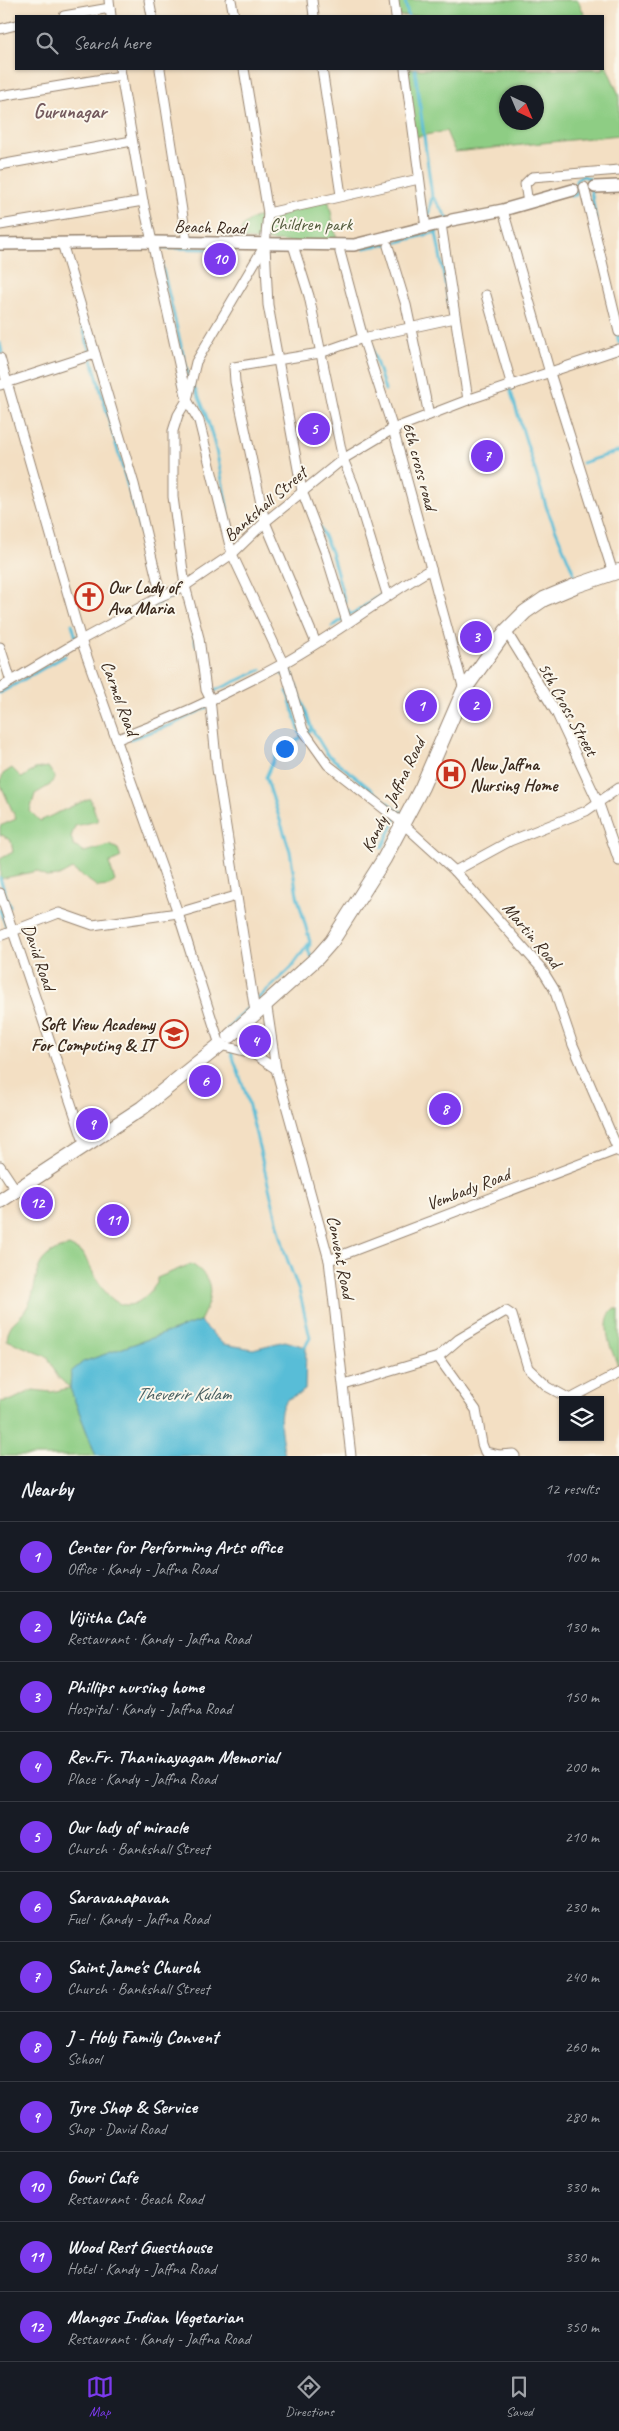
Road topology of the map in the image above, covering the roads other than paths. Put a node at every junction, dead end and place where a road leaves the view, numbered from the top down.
1 (149, 0) edge
2 (231, 0) edge
3 (312, 0) edge
4 (394, 0) edge
5 (110, 8) edge
6 (70, 15) edge
7 (152, 15) edge
8 (234, 15) edge
9 (314, 15) edge
10 (396, 15) edge
11 (15, 26) edge
12 (0, 29) edge
13 (160, 70) edge
14 (244, 70) edge
15 (322, 70) edge
16 (404, 70) edge
17 (121, 72) edge
18 (0, 96) edge
19 (132, 141) junction
20 (0, 165) edge
21 (619, 170) edge
22 (419, 179) junction
23 (619, 186) edge
24 (582, 188) junction
25 (341, 195) junction
26 (143, 201) junction
27 (528, 203) junction
28 (503, 210) junction
29 (268, 213) junction
30 (447, 222) junction
31 (0, 225) edge
32 (426, 228) junction
33 (153, 242) junction
34 (386, 242) junction
35 (62, 243) junction
36 (187, 243) junction
37 (0, 244) edge
38 (265, 245) junction
39 (293, 245) junction
40 (340, 252) dead end
41 (486, 295) dead end
42 (455, 318) junction
43 (410, 327) junction
44 (619, 332) edge
45 (363, 338) junction
46 (619, 349) edge
47 (320, 353) junction
48 (96, 354) junction
49 (0, 358) edge
50 (278, 361) junction
51 (550, 373) junction
52 (3, 384) edge
53 (512, 386) junction
54 (187, 400) junction
55 (468, 400) junction
56 (429, 415) junction
57 (393, 429) junction
58 (343, 459) junction
59 (302, 491) junction
60 (265, 522) junction
61 (232, 554) junction
62 (431, 568) junction
63 (616, 572) edge
64 (186, 586) junction
65 (387, 594) junction
66 (161, 596) junction
67 (347, 622) junction
68 (506, 631) junction
69 (81, 640) junction
70 (316, 643) junction
71 (0, 647) edge
72 (283, 663) junction
73 (11, 682) junction
74 (0, 688) edge
75 (464, 690) junction
76 (210, 698) junction
77 (118, 739) junction
78 (619, 788) edge
79 (599, 804) junction
80 (401, 822) junction
81 (619, 861) edge
82 (455, 871) junction
83 (0, 893) edge
84 (236, 896) junction
85 (178, 913) junction
86 (14, 931) junction
87 (0, 936) edge
88 (266, 1001) junction
89 (255, 1012) junction
90 (225, 1040) junction
91 (276, 1069) junction
92 (85, 1145) junction
93 (619, 1150) edge
94 (0, 1166) edge
95 (16, 1190) junction
96 (0, 1201) edge
97 (329, 1260) junction
98 (438, 1357) junction
99 (619, 1373) edge
100 (344, 1384) junction
101 (351, 1456) edge
102 (515, 1456) edge

1 - 7 street
2 - 8 street
3 - 9 street
4 - 10 street
5 - 6 street
11 - 12 street
13 - 36 street
14 - 29 street
15 - 25 street
16 - 22 street
17 - 18 street
17 - 19 street, Martin Road
19 - 20 street
19 - 26 street, Martin Road
21 - 27 street
22 - 25 street
22 - 32 street
23 - 24 main road, Beach Road
24 - 27 main road, Beach Road
24 - 44 street
25 - 29 street
26 - 31 street
26 - 33 street, Martin Road
27 - 28 main road, Beach Road
28 - 30 main road, Beach Road
28 - 51 street
29 - 38 street
30 - 32 main road, Beach Road
30 - 42 street
32 - 34 main road, Beach Road
33 - 35 main road, Beach Road
33 - 36 main road, Beach Road
33 - 54 street, Martin Road
34 - 39 main road, Beach Road
34 - 43 street
35 - 37 main road, Beach Road
35 - 48 street
36 - 38 main road, Beach Road
38 - 39 main road, Beach Road
38 - 50 street
38 - 54 street
39 - 47 street
40 - 45 street, 6th cross road
41 - 53 street
42 - 43 street
42 - 55 street
43 - 45 street
43 - 56 street
45 - 47 street
45 - 57 street, 6th cross road
46 - 51 street, Bankshall Street
47 - 50 street
47 - 58 street
48 - 52 street
48 - 66 street
49 - 52 street, Carmel Road
50 - 59 street
50 - 60 street
51 - 53 street, Bankshall Street
51 - 63 street
52 - 69 street, Carmel Road
53 - 55 street, Bankshall Street
54 - 61 street, Martin Road
54 - 64 street
55 - 56 street, Bankshall Street
56 - 57 street, Bankshall Street
57 - 58 street, Bankshall Street
57 - 62 street, 6th cross road
58 - 59 street, Bankshall Street
58 - 65 street
59 - 60 street, Bankshall Street
59 - 67 street
60 - 61 street, Bankshall Street
60 - 70 street
61 - 64 street, Bankshall Street
61 - 72 street, Martin Road
62 - 65 street
62 - 75 street, 6th cross road
63 - 68 highway, Kandy - Jaffna Road
64 - 66 street, Bankshall Street
64 - 76 street
65 - 67 street
66 - 69 street, Bankshall Street
67 - 70 street
68 - 75 highway, Kandy - Jaffna Road
68 - 79 street, 5th Cross Street
69 - 73 street, Bankshall Street
69 - 77 street, Carmel Road
70 - 72 street
71 - 73 street
72 - 76 street
72 - 80 street, Martin Road
73 - 74 street, Bankshall Street
75 - 80 highway, Kandy - Jaffna Road
76 - 77 street
76 - 84 street
77 - 85 street, Carmel Road
78 - 79 street
79 - 81 street, 5th Cross Street
79 - 82 street
80 - 82 street, Martin Road
80 - 88 highway, Kandy - Jaffna Road
82 - 93 street, Martin Road
83 - 86 street, David Road
84 - 85 street
84 - 89 street
85 - 86 street
85 - 90 street, Carmel Road
86 - 87 street
86 - 92 street, David Road
88 - 89 highway, Kandy - Jaffna Road
88 - 91 street, Convent Road
89 - 90 highway, Kandy - Jaffna Road
90 - 91 street
90 - 92 highway, Kandy - Jaffna Road
91 - 97 street, Convent Road
92 - 95 highway, Kandy - Jaffna Road
93 - 97 street, Vembady Road
94 - 95 street
95 - 96 highway, Kandy - Jaffna Road
97 - 100 street, Convent Road
98 - 99 street
98 - 100 street
98 - 102 street
100 - 101 street, Convent Road

